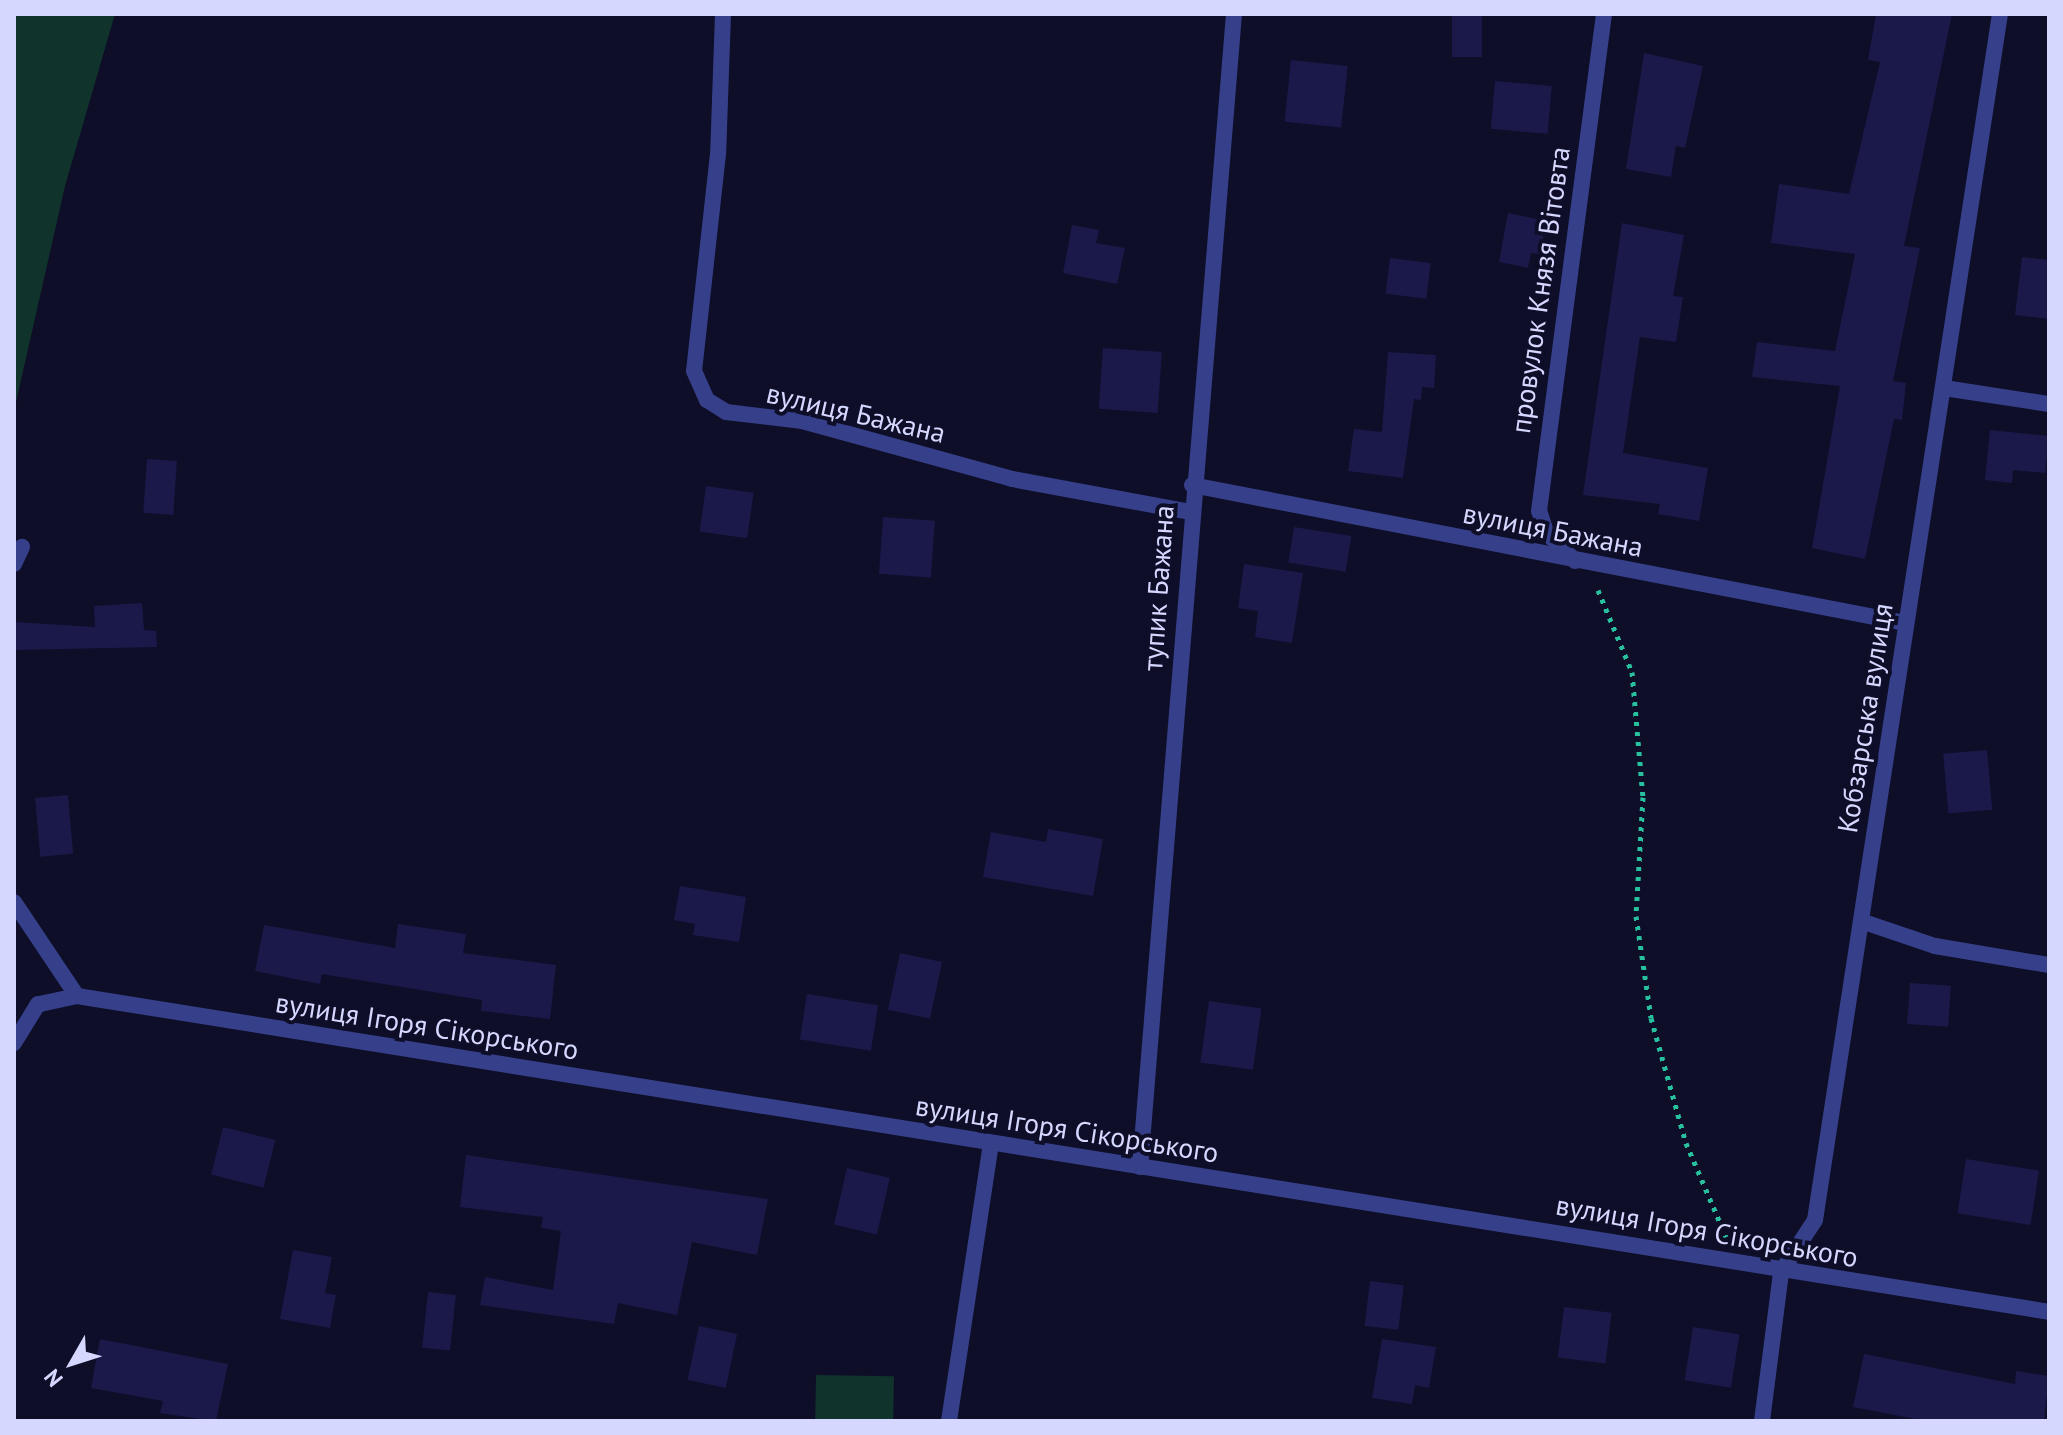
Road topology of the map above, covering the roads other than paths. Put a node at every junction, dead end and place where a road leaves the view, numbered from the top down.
1 (723, 14) edge
2 (1234, 14) edge
3 (1604, 14) edge
4 (2000, 14) edge
5 (1944, 388) junction
6 (2049, 404) edge
7 (1192, 485) junction
8 (1190, 512) junction
9 (22, 547) dead end
10 (1575, 561) junction
11 (14, 564) edge
12 (1905, 623) junction
13 (14, 902) edge
14 (1861, 921) junction
15 (2049, 965) edge
16 (77, 996) junction
17 (14, 1043) edge
18 (991, 1143) junction
19 (1140, 1167) junction
20 (1781, 1272) junction
21 (2049, 1312) edge
22 (949, 1421) edge
23 (1762, 1421) edge

1 - 8 street, вулиця Бажана
2 - 7 street, тупик Бажана
3 - 10 street, провулок Князя Вітовта
4 - 5 street, Кобзарська вулиця
5 - 6 street
5 - 12 street, Кобзарська вулиця
7 - 8 street, тупик Бажана
7 - 10 street, вулиця Бажана
8 - 19 street, тупик Бажана
9 - 11 street
10 - 12 street, вулиця Бажана
12 - 14 street, Кобзарська вулиця
13 - 16 street
14 - 15 street
14 - 20 street, Кобзарська вулиця
16 - 17 street
16 - 18 street, вулиця Ігоря Сікорського
18 - 19 street, вулиця Ігоря Сікорського
18 - 22 street
19 - 20 street, вулиця Ігоря Сікорського
20 - 21 street, вулиця Ігоря Сікорського
20 - 23 street, Кобзарська вулиця

